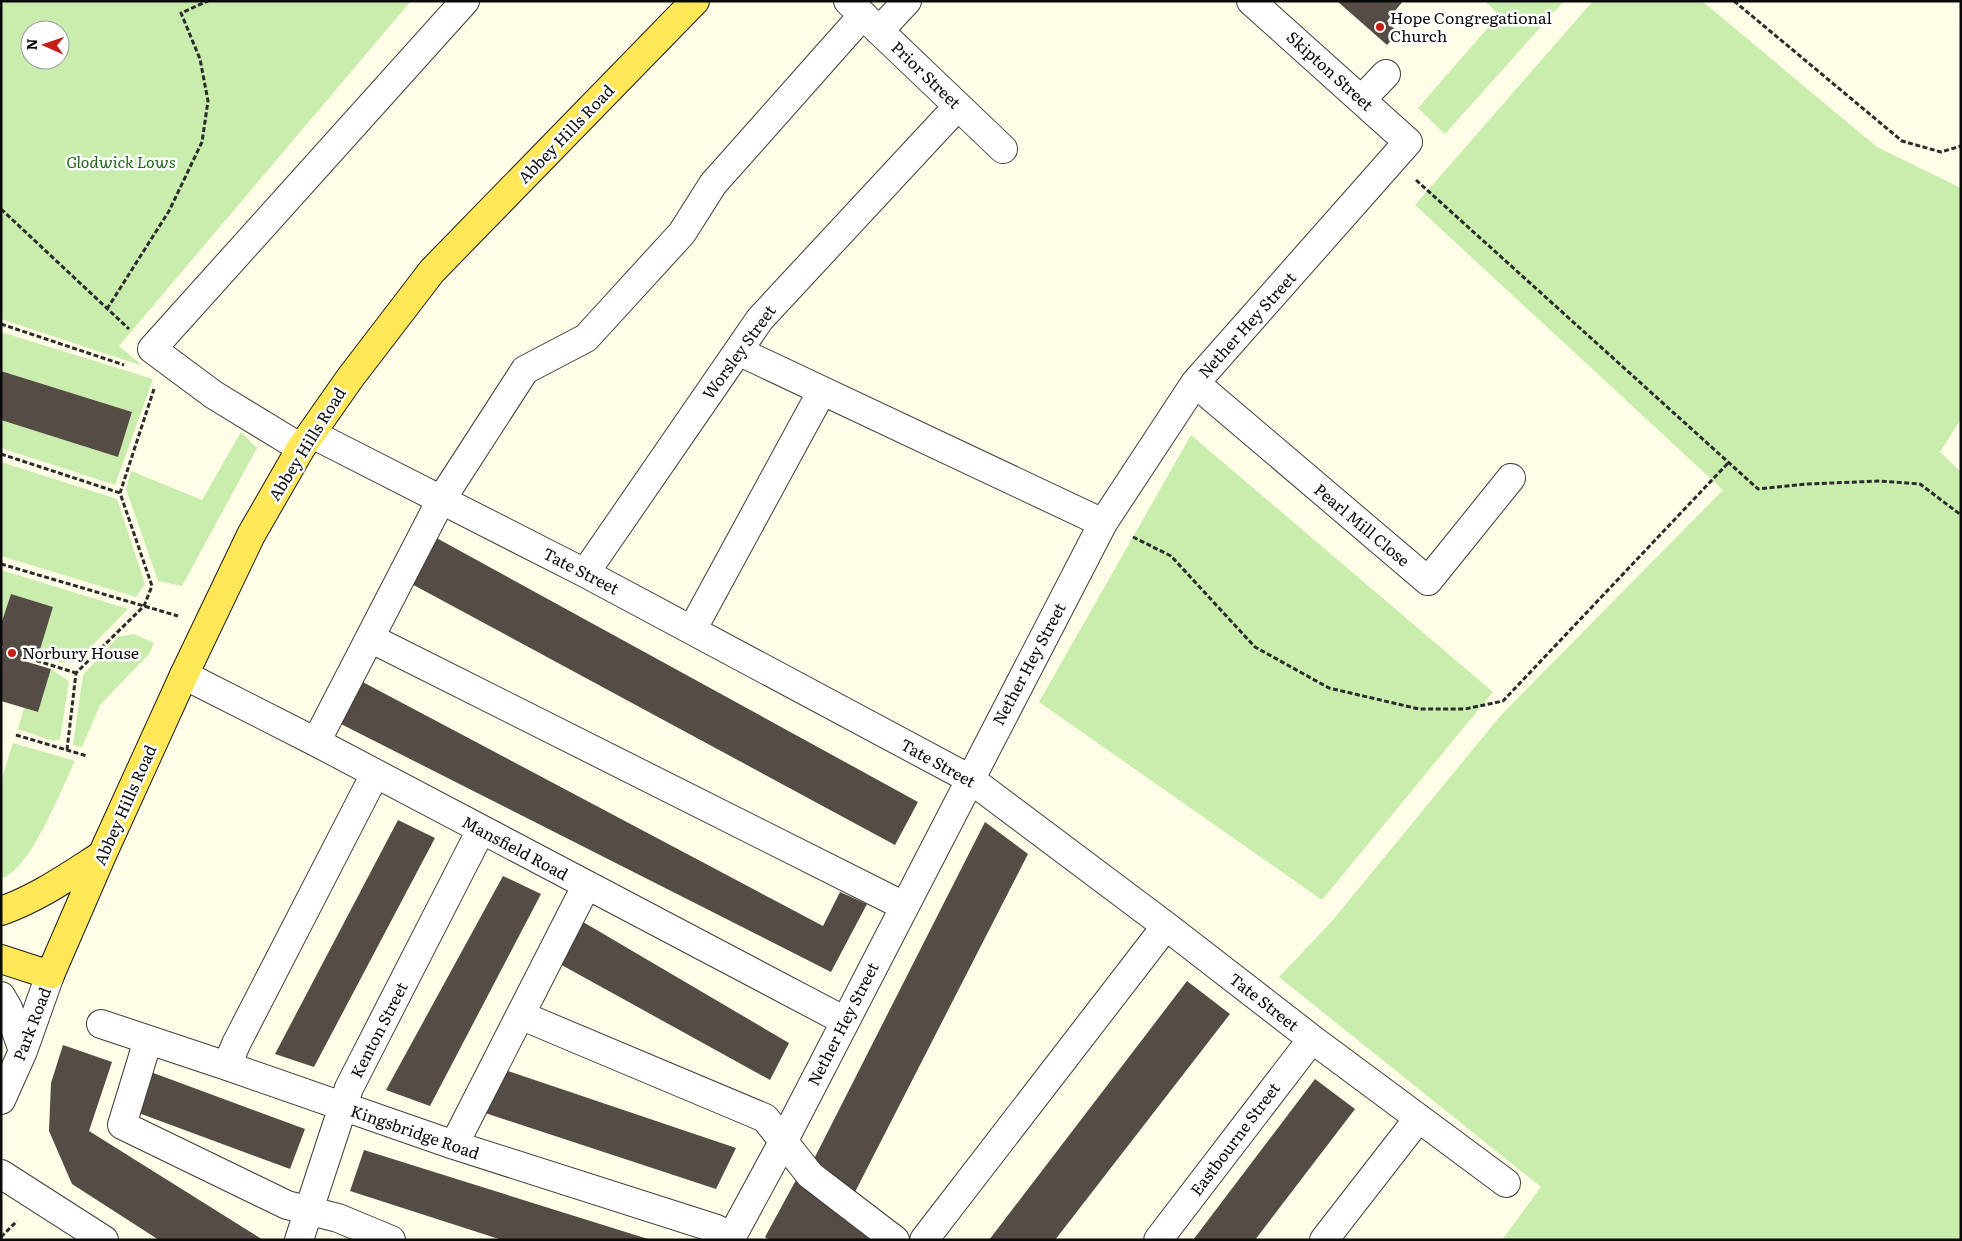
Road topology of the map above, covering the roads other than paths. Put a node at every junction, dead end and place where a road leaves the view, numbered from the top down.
1 (465, 1) edge
2 (696, 1) edge
3 (907, 1) edge
4 (1251, 1) edge
5 (864, 16) edge
6 (1386, 74) dead end
7 (1362, 99) junction
8 (958, 106) junction
9 (1003, 149) dead end
10 (1400, 151) joint
11 (738, 351) junction
12 (1196, 383) junction
13 (822, 391) junction
14 (306, 441) junction
15 (1511, 478) dead end
16 (441, 500) junction
17 (1103, 523) junction
18 (584, 573) junction
19 (692, 630) junction
20 (370, 638) junction
21 (184, 675) junction
22 (316, 742) junction
23 (375, 774) junction
24 (970, 779) junction
25 (481, 830) junction
26 (102, 855) junction
27 (586, 886) junction
28 (904, 906) junction
29 (1, 911) edge
30 (1166, 926) junction
31 (1, 959) edge
32 (50, 975) junction
33 (1, 996) edge
34 (520, 1015) junction
35 (845, 1021) junction
36 (101, 1024) dead end
37 (1312, 1039) junction
38 (148, 1040) junction
39 (23, 1051) junction
40 (227, 1066) junction
41 (1, 1100) edge
42 (342, 1107) junction
43 (1418, 1119) junction
44 (783, 1142) junction
45 (454, 1145) junction
46 (1, 1174) edge
47 (1506, 1183) dead end
48 (309, 1211) junction
49 (104, 1240) edge
50 (299, 1240) edge
51 (391, 1240) edge
52 (729, 1240) edge
53 (895, 1240) edge
54 (924, 1240) edge
55 (1158, 1240) edge
56 (1324, 1240) edge

1 - 14 street, Tate Street
2 - 14 main road, Abbey Hills Road
3 - 5 street
4 - 7 street, Skipton Street
5 - 8 street, Prior Street
5 - 16 street
6 - 7 street
7 - 10 street, Skipton Street
8 - 9 street, Prior Street
8 - 11 street, Worsley Street
10 - 12 street, Nether Hey Street
11 - 13 street
11 - 18 street, Worsley Street
12 - 15 street, Pearl Mill Close
12 - 17 street, Nether Hey Street
13 - 17 street
13 - 19 street
14 - 16 street, Tate Street
14 - 21 main road, Abbey Hills Road
16 - 18 street, Tate Street
16 - 20 street
17 - 24 street, Nether Hey Street
18 - 19 street, Tate Street
19 - 24 street, Tate Street
20 - 22 street
20 - 28 street
21 - 22 street, Mansfield Road
21 - 26 main road, Abbey Hills Road
22 - 23 street, Mansfield Road
23 - 25 street, Mansfield Road
23 - 40 street
24 - 28 street, Nether Hey Street
24 - 30 street, Tate Street
25 - 27 street, Mansfield Road
25 - 42 street, Kenton Street
26 - 29 main road
26 - 32 main road, Abbey Hills Road
27 - 34 street
27 - 35 street, Mansfield Road
28 - 35 street, Nether Hey Street
30 - 37 street, Tate Street
30 - 54 street
31 - 32 main road
32 - 39 street, Park Road
33 - 39 street
34 - 44 street
34 - 45 street
35 - 44 street, Nether Hey Street
36 - 38 street, Kingsbridge Road
37 - 43 street, Tate Street
37 - 55 street, Eastbourne Street
38 - 40 street, Kingsbridge Road
38 - 48 street
39 - 41 street, Park Road
40 - 42 street, Kingsbridge Road
42 - 45 street, Kingsbridge Road
42 - 48 street, Kenton Street
43 - 47 street, Tate Street
43 - 56 street
44 - 52 street, Nether Hey Street
44 - 53 street
45 - 52 street, Kingsbridge Road
46 - 49 street
48 - 50 street, Kenton Street
48 - 51 street

